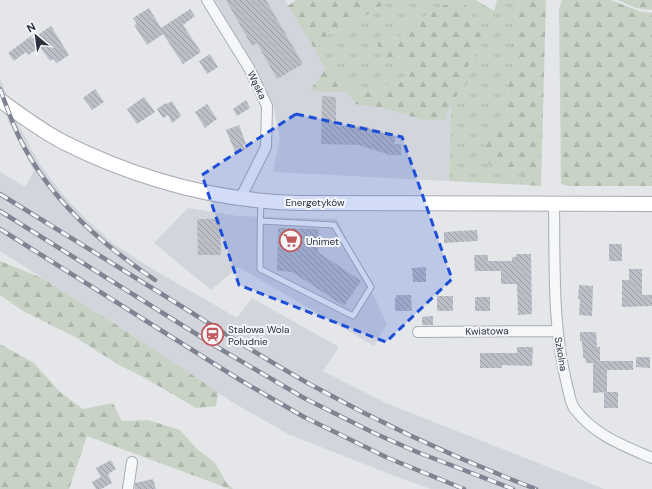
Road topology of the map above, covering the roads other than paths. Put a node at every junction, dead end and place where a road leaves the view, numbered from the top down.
1 (207, 0) edge
2 (0, 100) edge
3 (240, 199) junction
4 (261, 201) junction
5 (554, 204) junction
6 (652, 204) edge
7 (260, 221) junction
8 (557, 331) junction
9 (418, 332) dead end
10 (652, 458) edge
11 (132, 462) dead end
12 (128, 489) edge

1 - 3 street, Wąska
2 - 3 main road, Energetyków
3 - 4 main road, Energetyków
4 - 5 main road, Energetyków
4 - 7 lane
5 - 6 main road, Energetyków
5 - 8 street, Szkolna
7 - 7 lane
8 - 9 street, Kwiatowa
8 - 10 street, Szkolna
11 - 12 street

